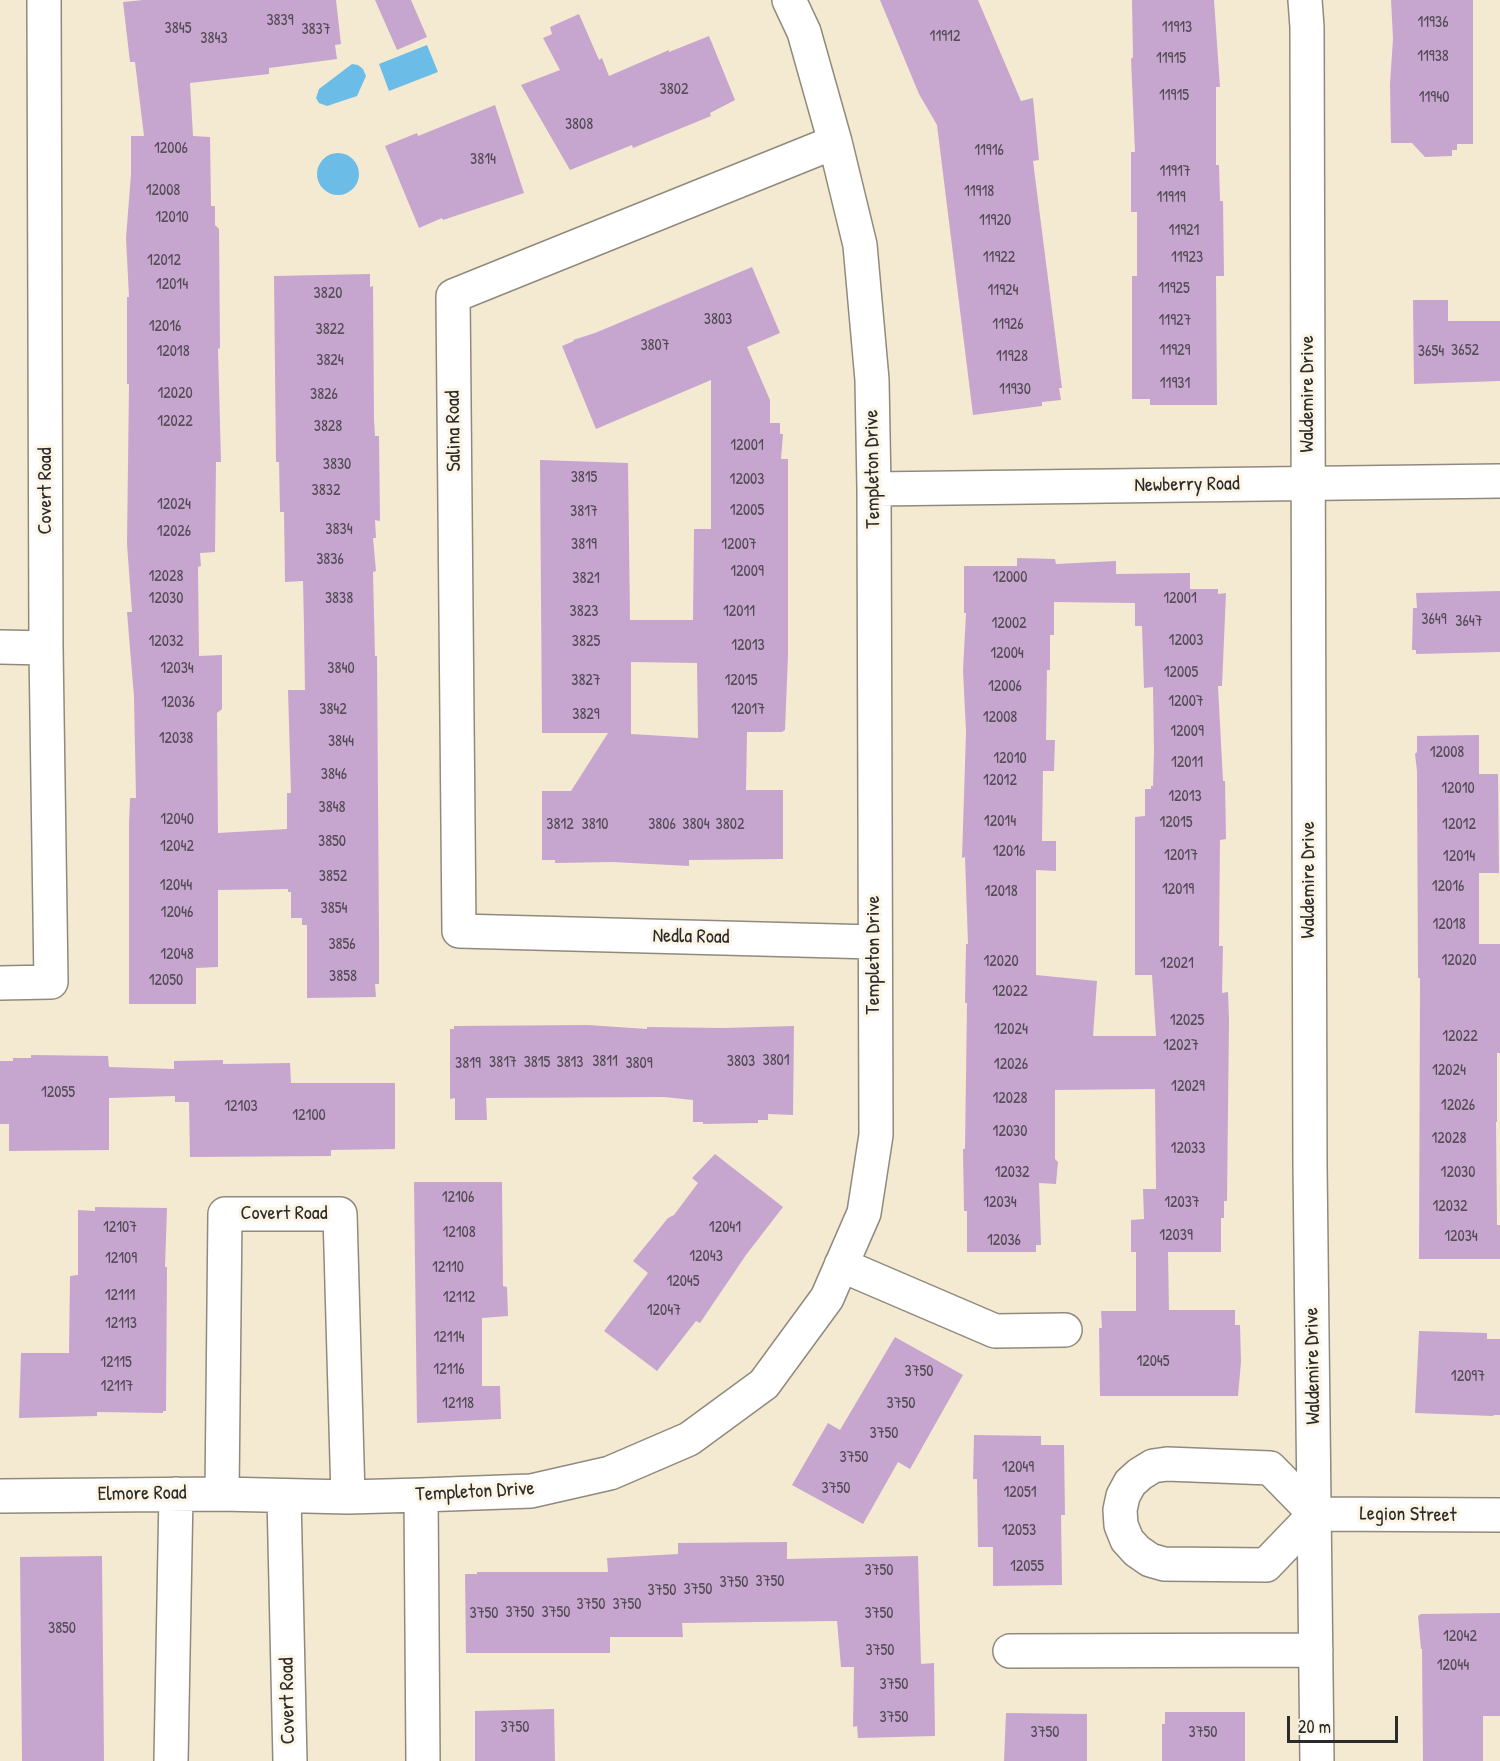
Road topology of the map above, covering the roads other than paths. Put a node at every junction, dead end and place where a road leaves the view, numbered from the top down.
1 (44, 0) edge
2 (789, 0) edge
3 (1305, 0) edge
4 (835, 142) junction
5 (1500, 481) edge
6 (1308, 484) junction
7 (874, 489) junction
8 (0, 647) edge
9 (46, 648) junction
10 (507, 932) joint
11 (874, 942) junction
12 (0, 983) edge
13 (841, 1266) junction
14 (1065, 1330) dead end
15 (176, 1494) junction
16 (222, 1494) junction
17 (421, 1495) junction
18 (0, 1496) edge
19 (284, 1496) junction
20 (348, 1497) junction
21 (1315, 1514) junction
22 (1500, 1515) edge
23 (1316, 1650) junction
24 (1010, 1651) dead end
25 (171, 1761) edge
26 (290, 1761) edge
27 (423, 1761) edge
28 (1317, 1761) edge

1 - 9 street, Covert Road
2 - 4 street, Templeton Drive
3 - 6 street, Waldemire Drive
4 - 7 street, Templeton Drive
4 - 10 street, Salina Road
5 - 6 street, Newberry Road
6 - 7 street, Newberry Road
6 - 21 street, Waldemire Drive
7 - 11 street, Templeton Drive
8 - 9 street
9 - 12 street, Covert Road
10 - 11 street, Nedla Road
11 - 13 street, Templeton Drive
13 - 14 street
13 - 17 street, Templeton Drive
15 - 16 street, Elmore Road
15 - 18 street, Elmore Road
15 - 25 street
16 - 19 street, Elmore Road
16 - 20 street, Covert Road
17 - 20 street, Templeton Drive
17 - 27 street
19 - 20 street, Templeton Drive
19 - 26 street, Covert Road
21 - 21 street
21 - 22 street, Legion Street
21 - 23 street, Waldemire Drive
23 - 24 street
23 - 28 street, Waldemire Drive

